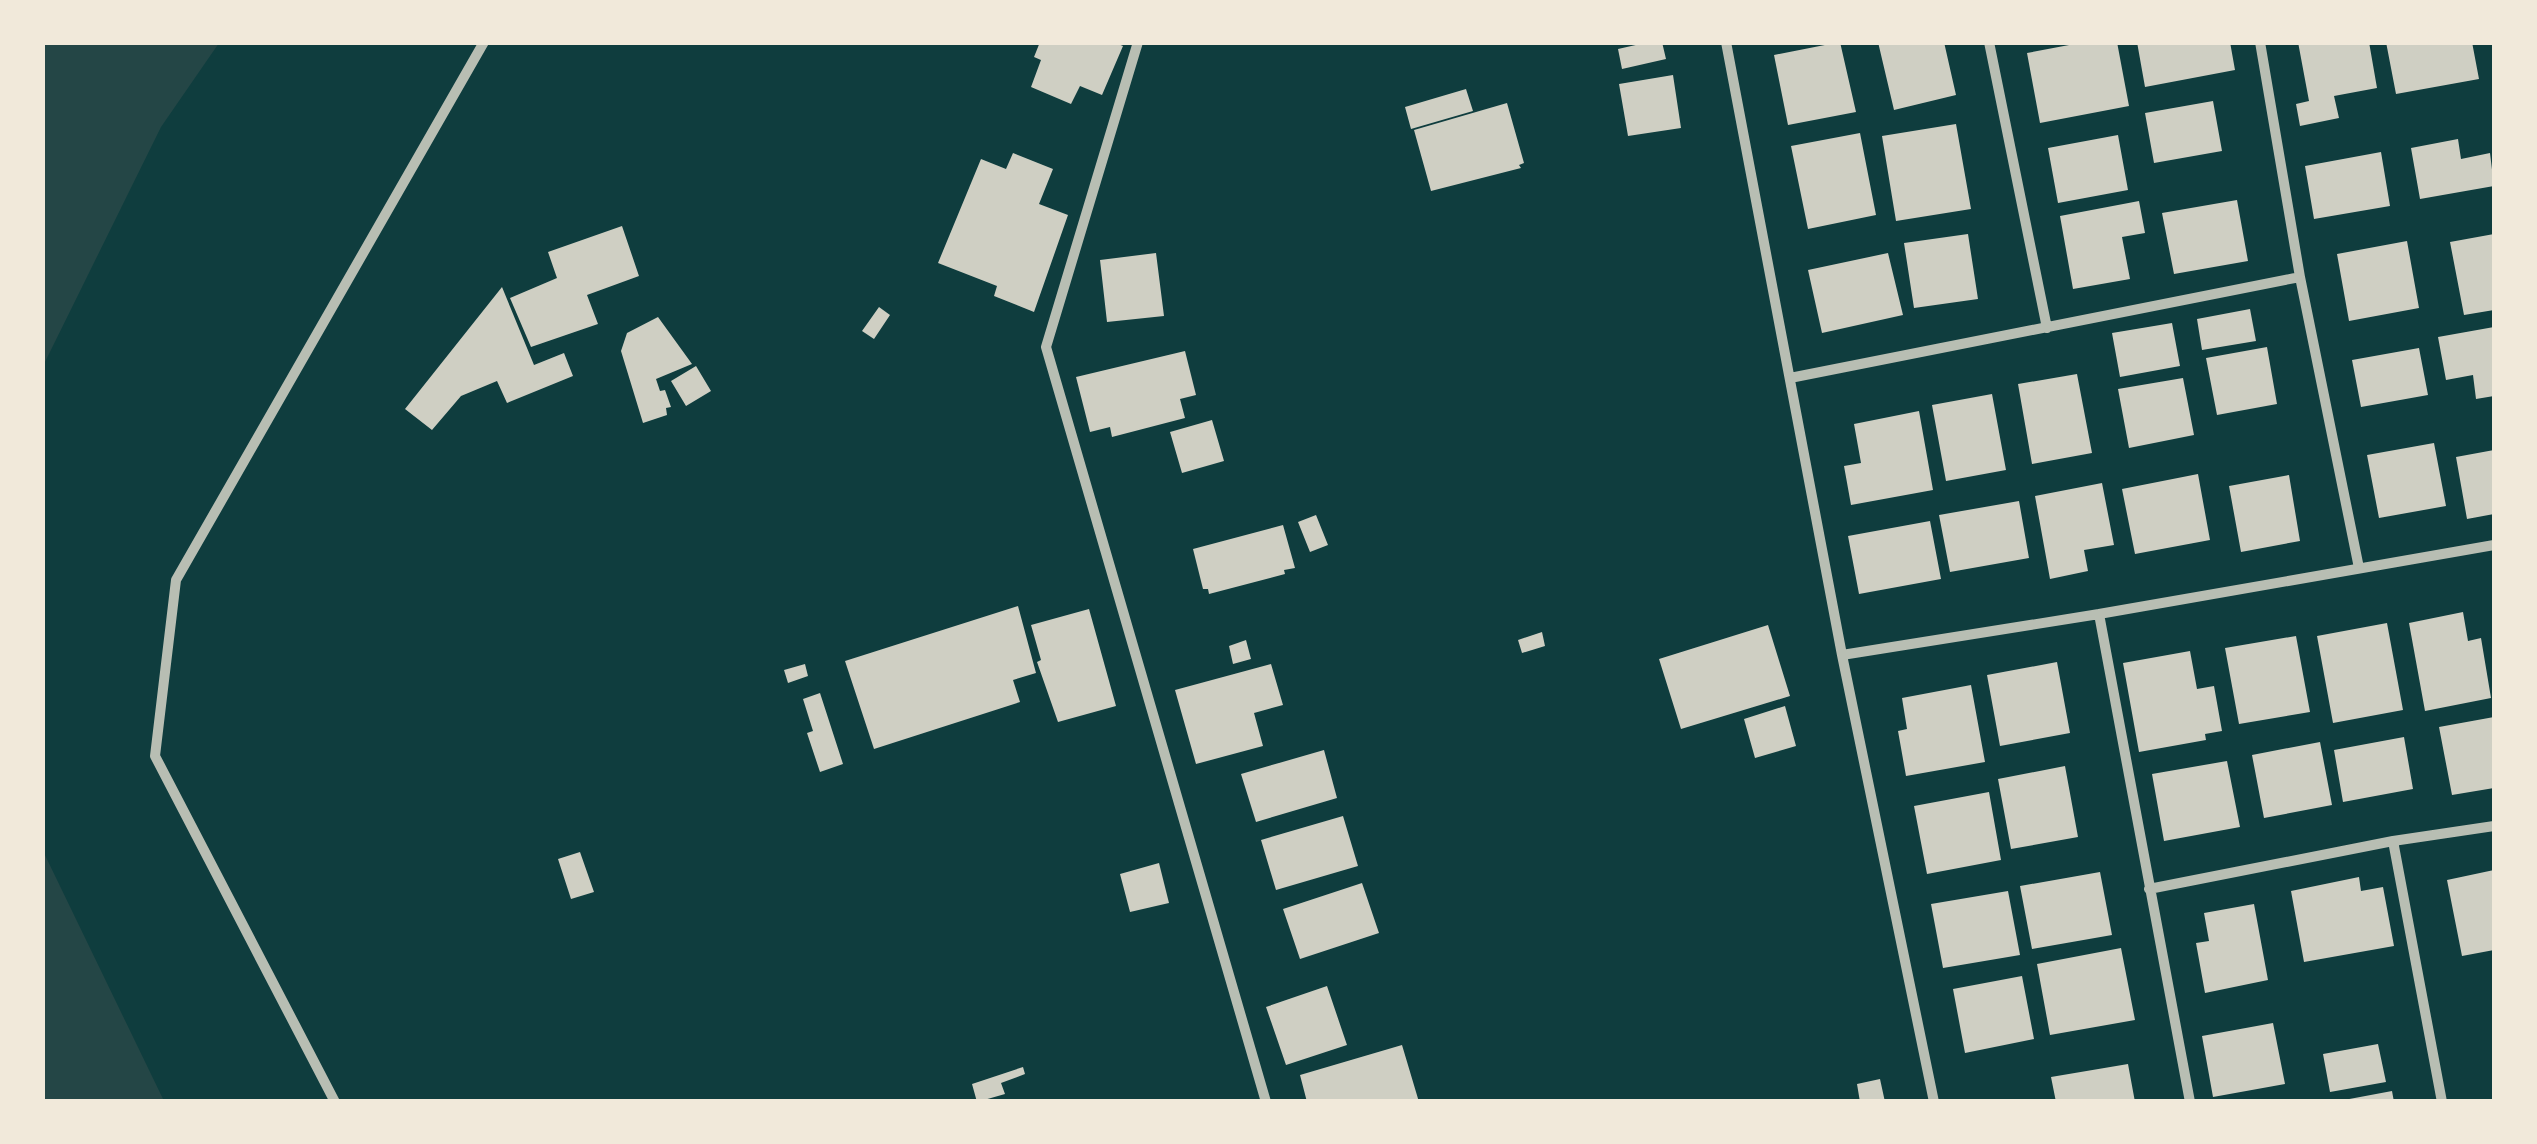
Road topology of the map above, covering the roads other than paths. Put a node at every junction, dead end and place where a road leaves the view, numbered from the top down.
1 (484, 42) edge
2 (1138, 42) edge
3 (1726, 42) edge
4 (1989, 42) edge
5 (2260, 42) edge
6 (2300, 277) junction
7 (2047, 328) junction
8 (1790, 378) junction
9 (2494, 545) edge
10 (2359, 568) junction
11 (2098, 614) junction
12 (1842, 655) junction
13 (2494, 826) edge
14 (2393, 841) junction
15 (2149, 889) junction
16 (334, 1102) edge
17 (1266, 1102) edge
18 (1934, 1102) edge
19 (2190, 1102) edge
20 (2442, 1102) edge

1 - 16 street
2 - 17 street
3 - 8 street
4 - 7 street
5 - 6 street
6 - 7 street
6 - 10 street
7 - 8 street
8 - 12 street
9 - 10 street
10 - 11 street
11 - 12 street
11 - 15 street
12 - 18 street
13 - 14 street
14 - 15 street
14 - 20 street
15 - 19 street

